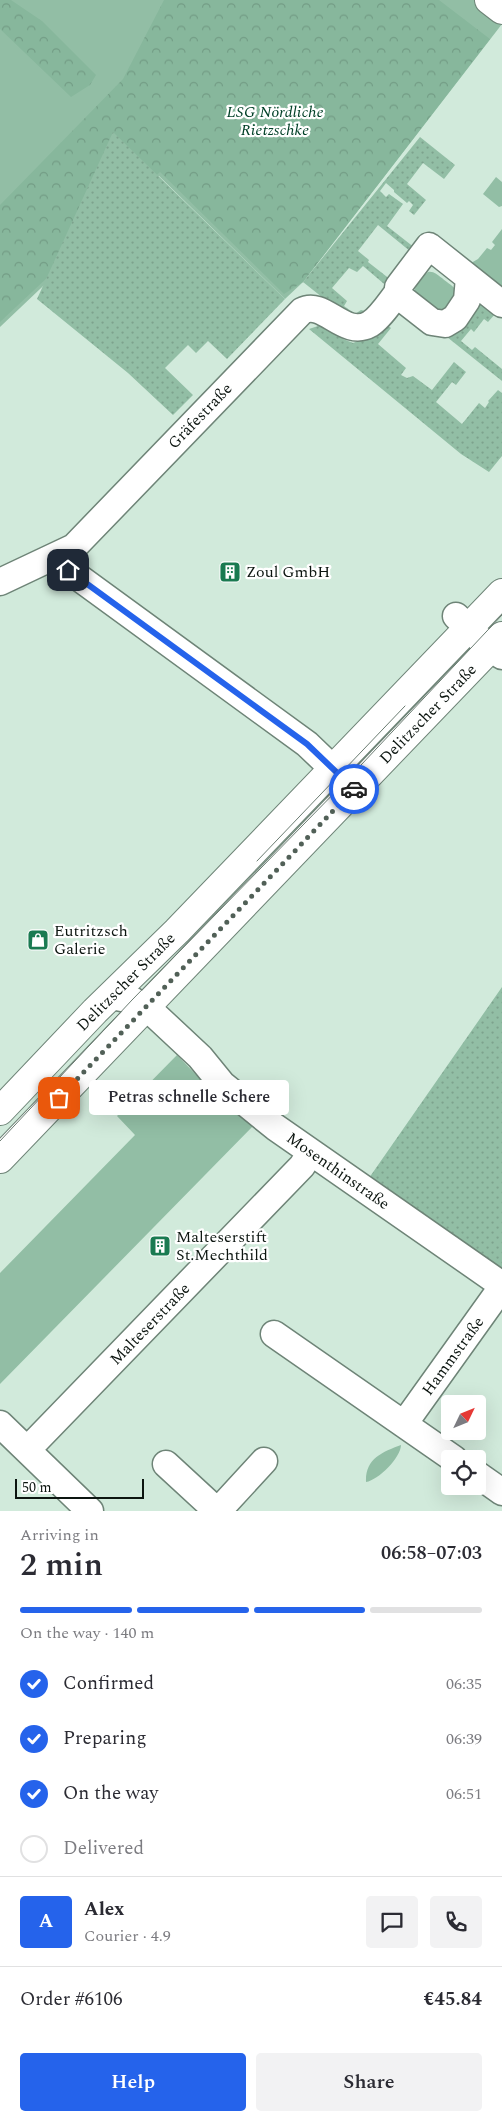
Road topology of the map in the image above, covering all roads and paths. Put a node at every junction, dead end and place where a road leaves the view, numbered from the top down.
1 (489, 0) edge
2 (502, 10) edge
3 (469, 278) junction
4 (398, 292) junction
5 (502, 304) edge
6 (52, 558) junction
7 (0, 582) edge
8 (502, 593) edge
9 (462, 622) junction
10 (498, 647) edge
11 (333, 769) junction
12 (355, 790) junction
13 (111, 996) junction
14 (145, 1008) junction
15 (0, 1111) edge
16 (310, 1153) junction
17 (0, 1159) edge
18 (502, 1286) edge
19 (274, 1334) dead end
20 (0, 1424) edge
21 (404, 1424) junction
22 (28, 1449) junction
23 (441, 1450) edge
24 (264, 1461) dead end
25 (166, 1464) dead end
26 (486, 1481) edge
27 (502, 1492) edge
28 (90, 1511) edge
29 (217, 1511) edge

1 - 2 main road
3 - 4 street, Gräfestraße
3 - 4 street
3 - 5 street, Gräfestraße
4 - 6 street, Gräfestraße
6 - 7 street, Gräfestraße
6 - 11 street
8 - 9 main road, Delitzscher Straße
9 - 10 street
9 - 11 main road, Delitzscher Straße
10 - 12 main road, Delitzscher Straße
11 - 12 street
11 - 13 main road, Delitzscher Straße
12 - 14 main road, Delitzscher Straße
13 - 14 street, Mosenthinstraße
13 - 15 main road, Delitzscher Straße
14 - 16 street, Mosenthinstraße
14 - 17 main road, Delitzscher Straße
16 - 18 street, Mosenthinstraße
16 - 22 street, Malteserstraße
18 - 21 street, Hammstraße
19 - 21 street
20 - 22 street
21 - 23 street
22 - 28 street
24 - 29 street
25 - 29 street
26 - 27 street

